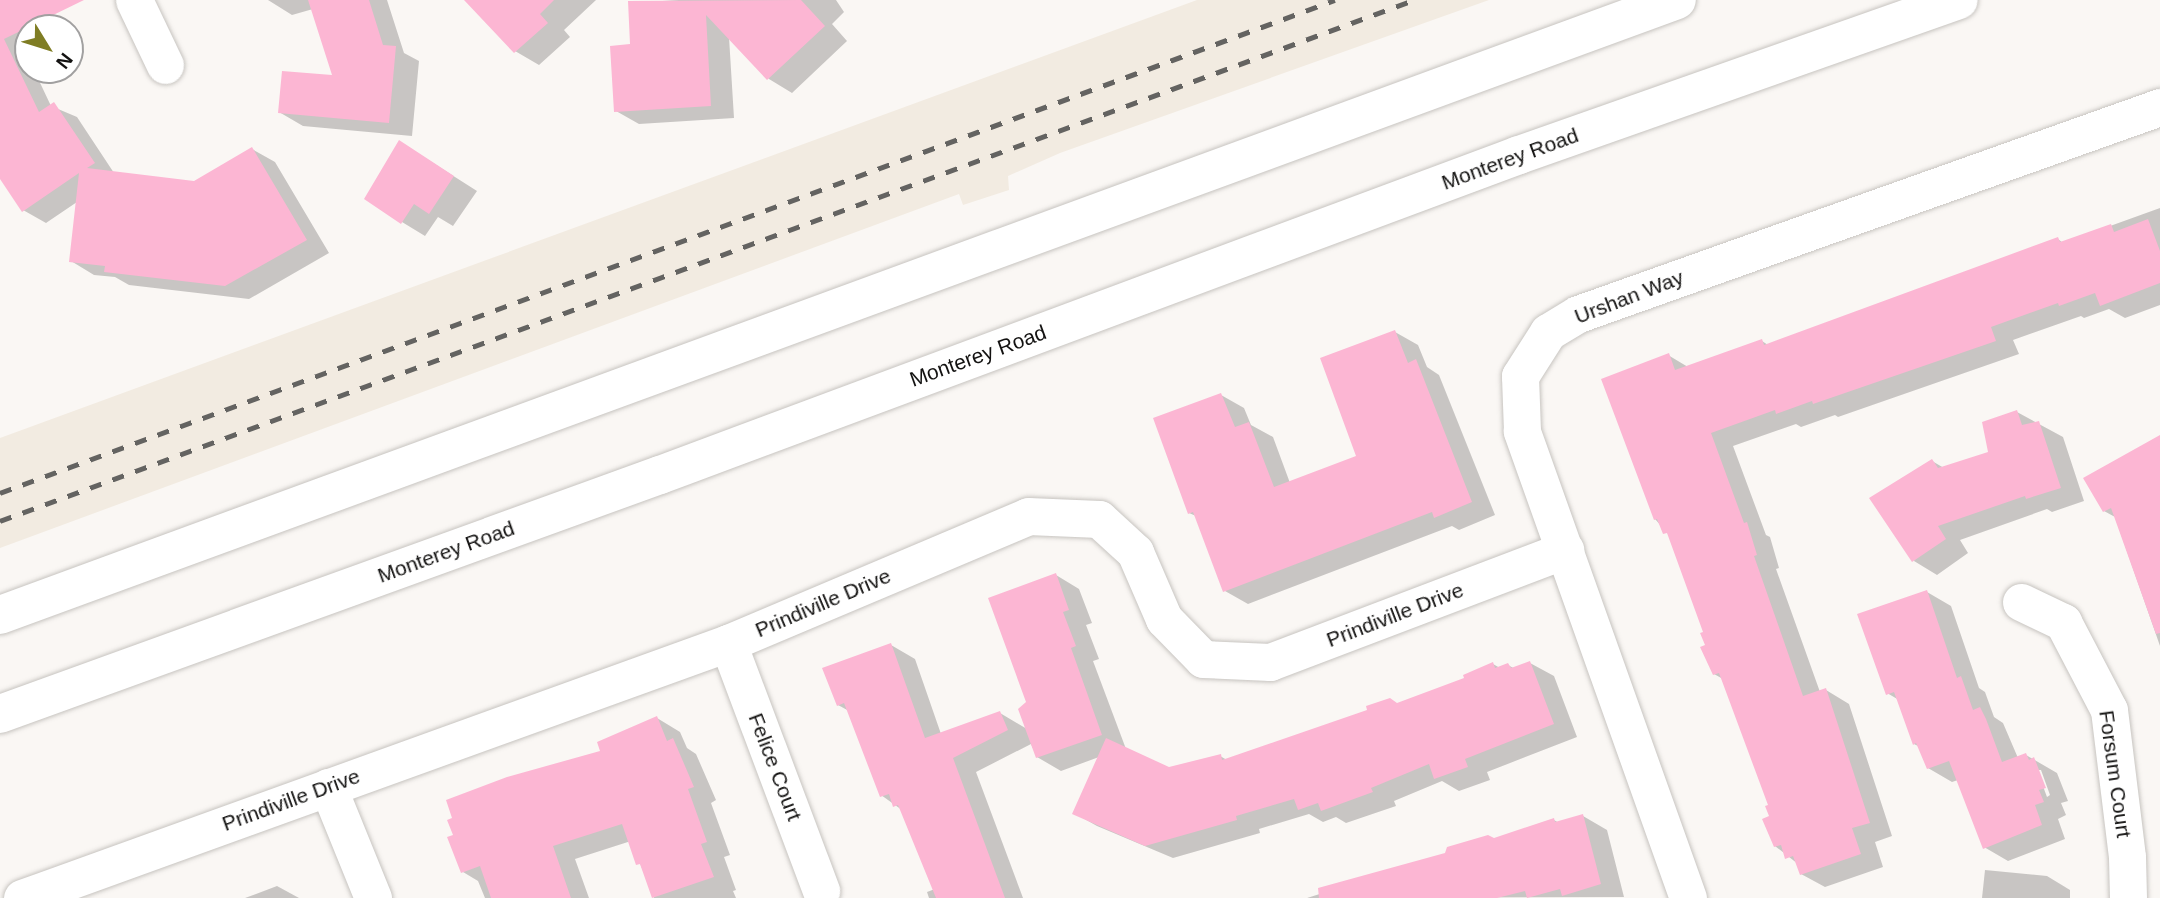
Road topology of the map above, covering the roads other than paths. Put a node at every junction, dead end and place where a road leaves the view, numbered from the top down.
1 (134, 0) edge
2 (1677, 0) edge
3 (1958, 0) edge
4 (165, 65) dead end
5 (2160, 107) edge
6 (1565, 550) junction
7 (2021, 602) dead end
8 (0, 615) edge
9 (729, 643) junction
10 (0, 714) edge
11 (328, 787) junction
12 (821, 891) dead end
13 (22, 898) edge
14 (373, 898) edge
15 (1688, 898) edge
16 (2128, 898) edge

1 - 4 street
2 - 8 main road
3 - 10 main road, Monterey Road
5 - 6 street, Urshan Way
6 - 9 street, Prindiville Drive
6 - 15 street, Urshan Way
7 - 16 street, Forsum Court
9 - 11 street, Prindiville Drive
9 - 12 street, Felice Court
11 - 13 street, Prindiville Drive
11 - 14 street

